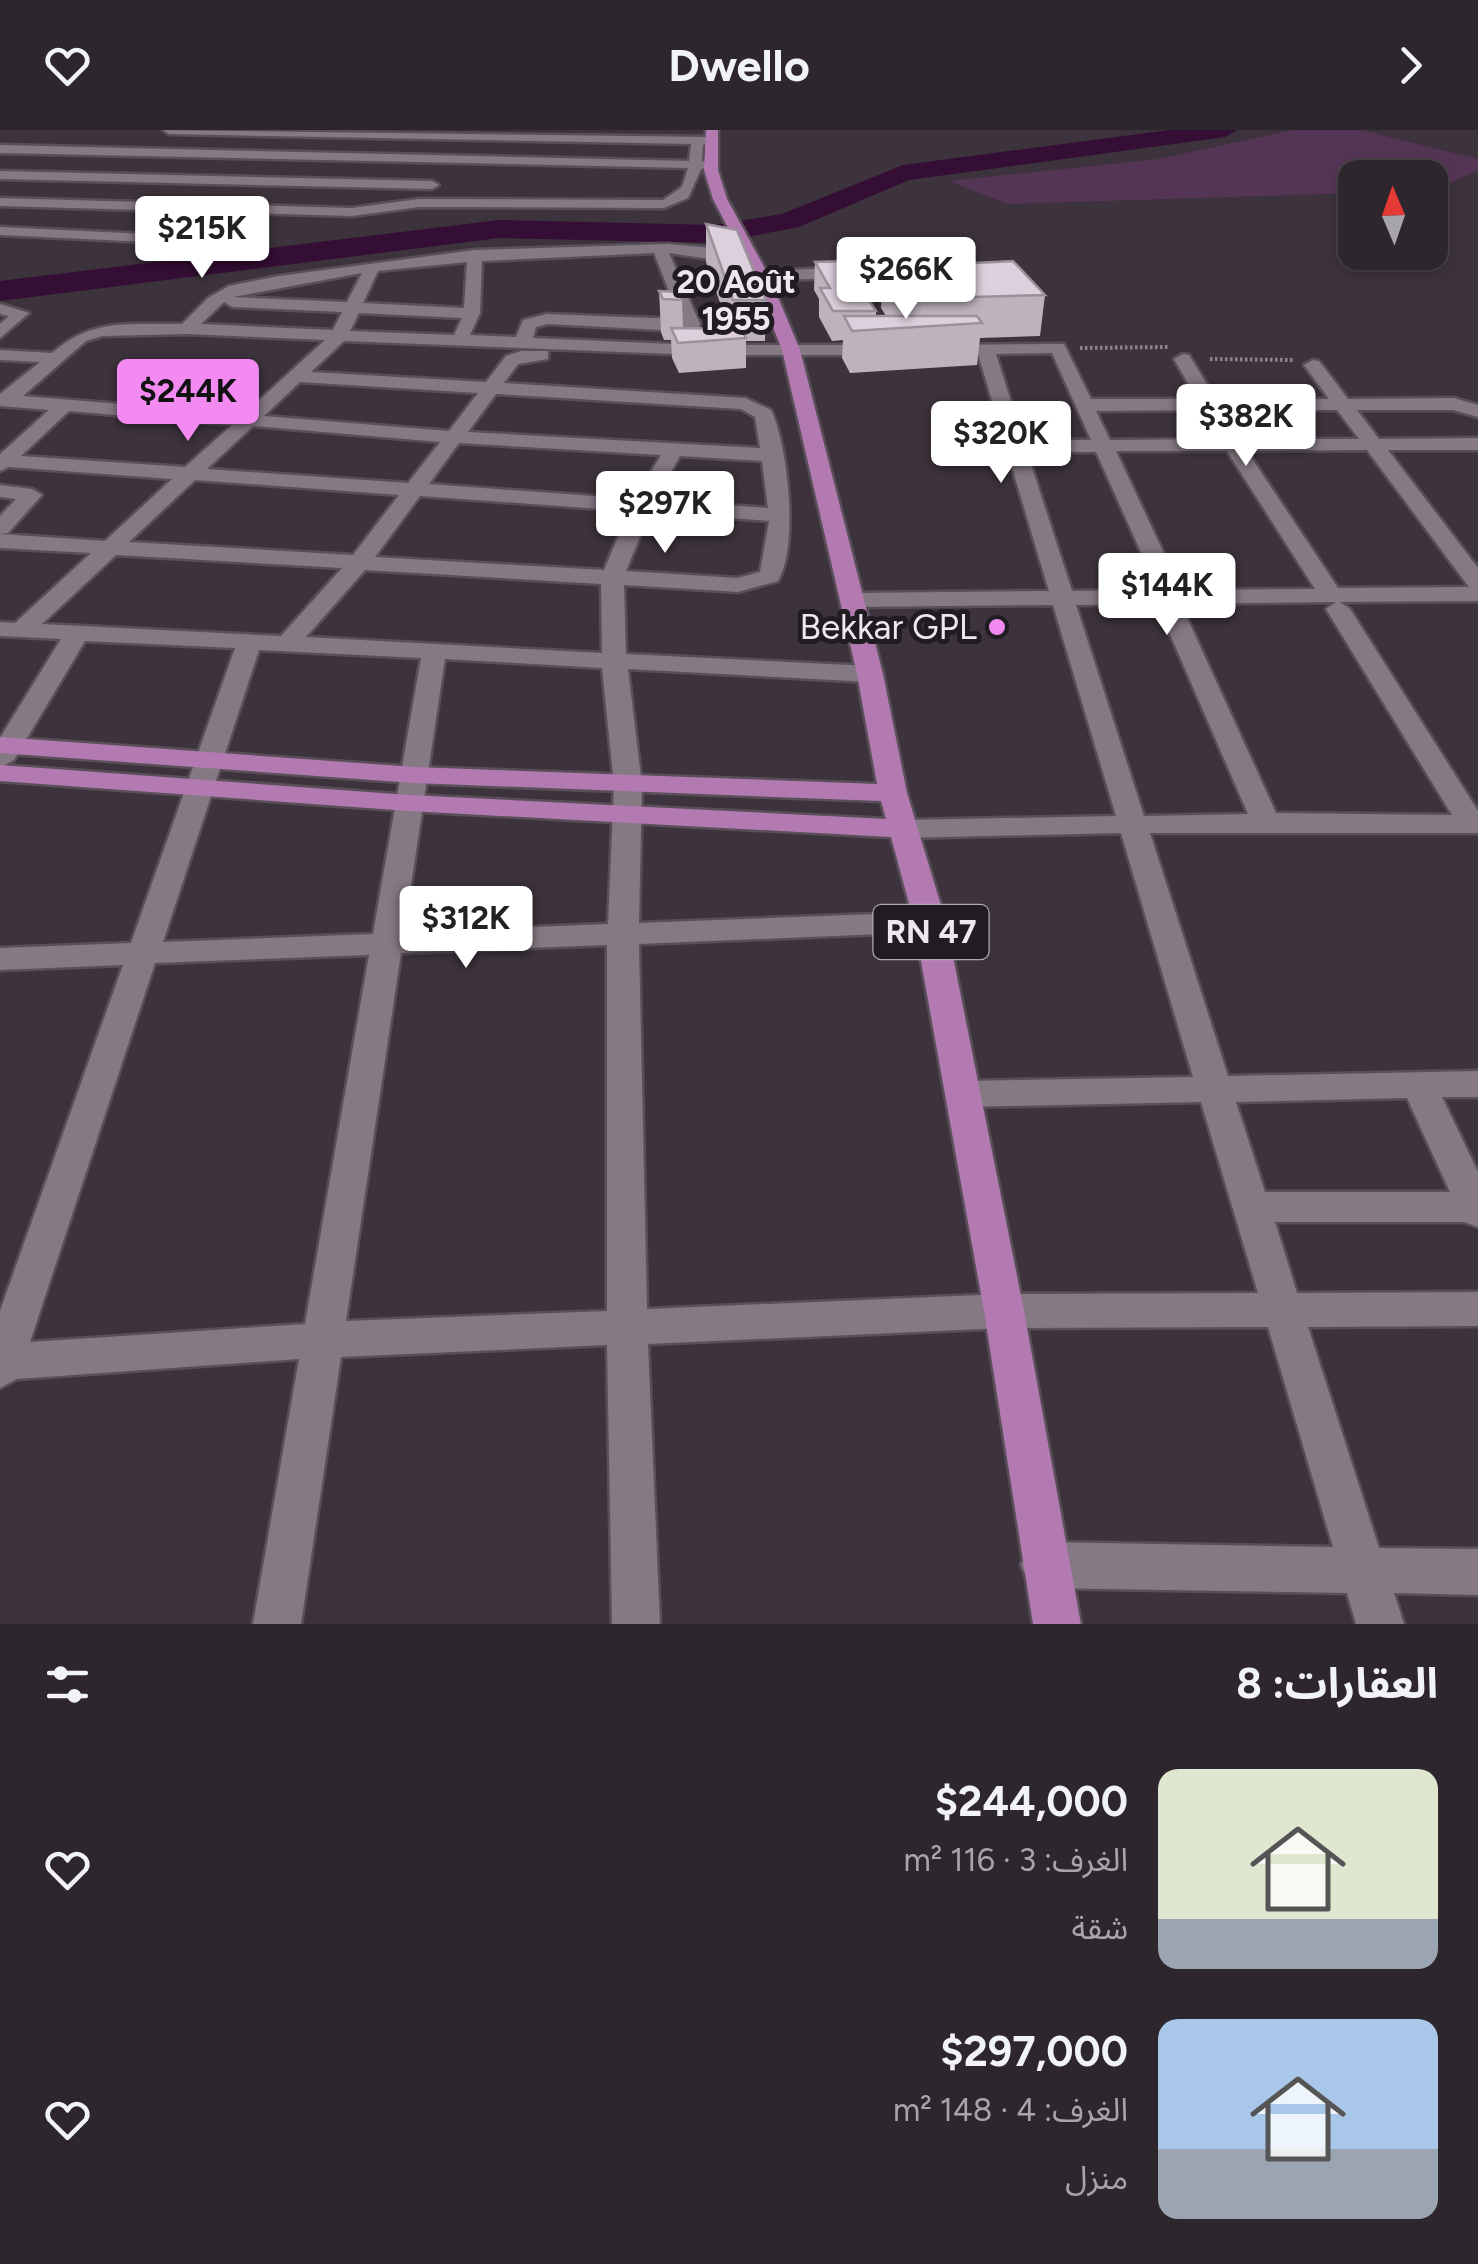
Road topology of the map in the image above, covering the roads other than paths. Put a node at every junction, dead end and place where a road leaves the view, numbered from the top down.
1 (169, 130) edge
2 (273, 131) edge
3 (361, 132) edge
4 (448, 133) edge
5 (128, 134) dead end
6 (533, 134) edge
7 (616, 135) edge
8 (706, 137) edge
9 (0, 149) edge
10 (101, 151) junction
11 (245, 156) junction
12 (422, 158) junction
13 (514, 160) junction
14 (703, 164) junction
15 (505, 173) dead end
16 (0, 174) edge
17 (64, 176) junction
18 (217, 180) junction
19 (283, 182) junction
20 (402, 185) junction
21 (458, 186) dead end
22 (495, 186) dead end
23 (573, 187) dead end
24 (690, 190) junction
25 (719, 195) junction
26 (0, 202) edge
27 (31, 203) junction
28 (485, 203) junction
29 (187, 205) junction
30 (388, 206) junction
31 (255, 208) junction
32 (0, 222) edge
33 (0, 232) edge
34 (147, 238) dead end
35 (660, 248) junction
36 (475, 255) junction
37 (755, 264) junction
38 (372, 268) junction
39 (860, 293) edge
40 (214, 301) junction
41 (356, 308) junction
42 (0, 309) edge
43 (472, 312) junction
44 (692, 324) junction
45 (188, 329) junction
46 (0, 333) edge
47 (339, 336) junction
48 (885, 336) edge
49 (459, 342) junction
50 (522, 344) junction
51 (985, 348) junction
52 (911, 349) edge
53 (697, 350) junction
54 (791, 350) junction
55 (0, 355) edge
56 (55, 358) junction
57 (1183, 359) road end
58 (642, 363) dead end
59 (1313, 366) road end
60 (294, 376) junction
61 (488, 390) junction
62 (3, 400) edge
63 (1086, 405) junction
64 (1208, 405) junction
65 (1344, 405) junction
66 (64, 406) junction
67 (1478, 411) edge
68 (248, 422) junction
69 (456, 437) junction
70 (1102, 444) junction
71 (1232, 444) junction
72 (1372, 444) junction
73 (1478, 444) edge
74 (1014, 446) junction
75 (674, 451) junction
76 (770, 455) junction
77 (2, 463) edge
78 (193, 474) junction
79 (415, 489) junction
80 (0, 491) edge
81 (642, 506) junction
82 (778, 515) junction
83 (0, 528) edge
84 (0, 541) edge
85 (111, 550) junction
86 (357, 564) junction
87 (612, 580) junction
88 (1478, 583) edge
89 (1478, 594) edge
90 (1335, 602) junction
91 (1172, 603) junction
92 (1066, 605) junction
93 (853, 607) junction
94 (1478, 610) edge
95 (10, 630) edge
96 (77, 634) junction
97 (250, 641) junction
98 (289, 642) junction
99 (434, 652) junction
100 (614, 659) junction
101 (870, 674) junction
102 (2, 756) edge
103 (205, 774) junction
104 (412, 789) junction
105 (892, 794) junction
106 (626, 800) junction
107 (1266, 822) junction
108 (1475, 824) edge
109 (1132, 825) junction
110 (904, 828) junction
111 (930, 922) junction
112 (622, 934) junction
113 (387, 944) junction
114 (143, 954) junction
115 (0, 960) edge
116 (1478, 1084) edge
117 (1419, 1085) junction
118 (1214, 1089) junction
119 (964, 1094) junction
120 (1252, 1206) junction
121 (1477, 1209) edge
122 (1478, 1309) edge
123 (1004, 1311) junction
124 (1286, 1311) junction
125 (627, 1330) junction
126 (323, 1340) junction
127 (1, 1365) edge
128 (1044, 1565) junction
129 (1365, 1570) junction
130 (1478, 1572) edge
131 (277, 1624) edge
132 (636, 1624) edge
133 (1056, 1624) edge
134 (1380, 1624) edge

1 - 2 street
2 - 3 street
2 - 11 street
3 - 4 street
4 - 6 street
4 - 12 street
5 - 10 street
6 - 7 street
6 - 13 street
7 - 8 street
8 - 14 street
9 - 10 street
10 - 11 street
10 - 17 street
11 - 12 street
11 - 18 street
12 - 13 street
12 - 20 street
13 - 14 street
13 - 15 street
14 - 24 street
14 - 25 main road, RN 47
16 - 17 street
17 - 18 street
17 - 27 street
18 - 19 street
18 - 29 street
19 - 20 street
19 - 31 street
20 - 21 street
20 - 30 street
22 - 28 street
23 - 24 street
24 - 25 street
24 - 28 street
25 - 37 main road, RN 47
26 - 27 street
27 - 29 street
27 - 32 street
28 - 30 street
29 - 31 street
30 - 31 street
33 - 34 street
35 - 36 street
35 - 37 street
35 - 44 street
36 - 38 street
36 - 43 street
37 - 39 street
37 - 54 main road, RN 47
38 - 40 street
38 - 41 street
40 - 41 street
40 - 45 street
41 - 43 street
41 - 47 street
42 - 46 street
43 - 49 street
44 - 50 street
44 - 53 street
45 - 47 street
45 - 56 street
47 - 49 street
47 - 60 street
48 - 54 street
49 - 50 street
50 - 53 street
51 - 52 street
51 - 63 street
51 - 74 street
53 - 54 street
54 - 93 main road, RN 47
55 - 56 street
56 - 62 street
57 - 64 street
58 - 61 street
59 - 65 street
60 - 61 street
60 - 68 street
61 - 69 street
61 - 76 street
62 - 66 street
63 - 64 street
63 - 70 street
64 - 65 street
64 - 71 street
65 - 67 street
65 - 72 street
66 - 68 street
66 - 77 street
68 - 69 street
68 - 78 street
69 - 75 street
69 - 79 street
70 - 71 street
70 - 74 street
70 - 91 street
71 - 72 street
71 - 90 street
72 - 73 street
72 - 88 street
74 - 92 street
75 - 76 street
75 - 81 street
76 - 82 street
77 - 78 street
78 - 79 street
78 - 85 street
79 - 81 street
79 - 86 street
80 - 83 street
81 - 82 street
81 - 87 street
82 - 87 street
84 - 85 street
85 - 86 street
85 - 95 street
86 - 87 street
86 - 98 street
87 - 100 street
89 - 90 street
90 - 91 street
90 - 94 street
90 - 108 street
91 - 92 street
91 - 107 street
92 - 93 street
92 - 109 street
93 - 101 main road, RN 47
95 - 96 street
96 - 97 street
96 - 102 street
97 - 98 street
97 - 103 street
98 - 99 street
99 - 100 street
99 - 104 street
100 - 101 street
100 - 106 street
101 - 105 main road, RN 47
102 - 103 main road
103 - 104 main road
103 - 114 street
104 - 106 main road
104 - 113 street
105 - 106 main road
105 - 110 main road, RN 47
106 - 110 main road
106 - 112 street
107 - 108 street
107 - 109 street
109 - 110 street
109 - 118 street
110 - 111 main road, RN 47
111 - 112 street
111 - 119 main road, RN 47
112 - 113 street
112 - 125 street
113 - 114 street
113 - 126 street
114 - 115 street
114 - 127 street
116 - 117 street
117 - 118 street
117 - 121 street
118 - 119 street
118 - 120 street
119 - 123 main road, RN 47
120 - 121 street
120 - 124 street
122 - 124 street
123 - 124 street
123 - 125 street
123 - 128 main road, RN 47
124 - 129 street
125 - 126 street
125 - 132 street
126 - 127 street
126 - 131 street
128 - 129 street
128 - 133 main road, RN 47
129 - 130 street
129 - 134 street

